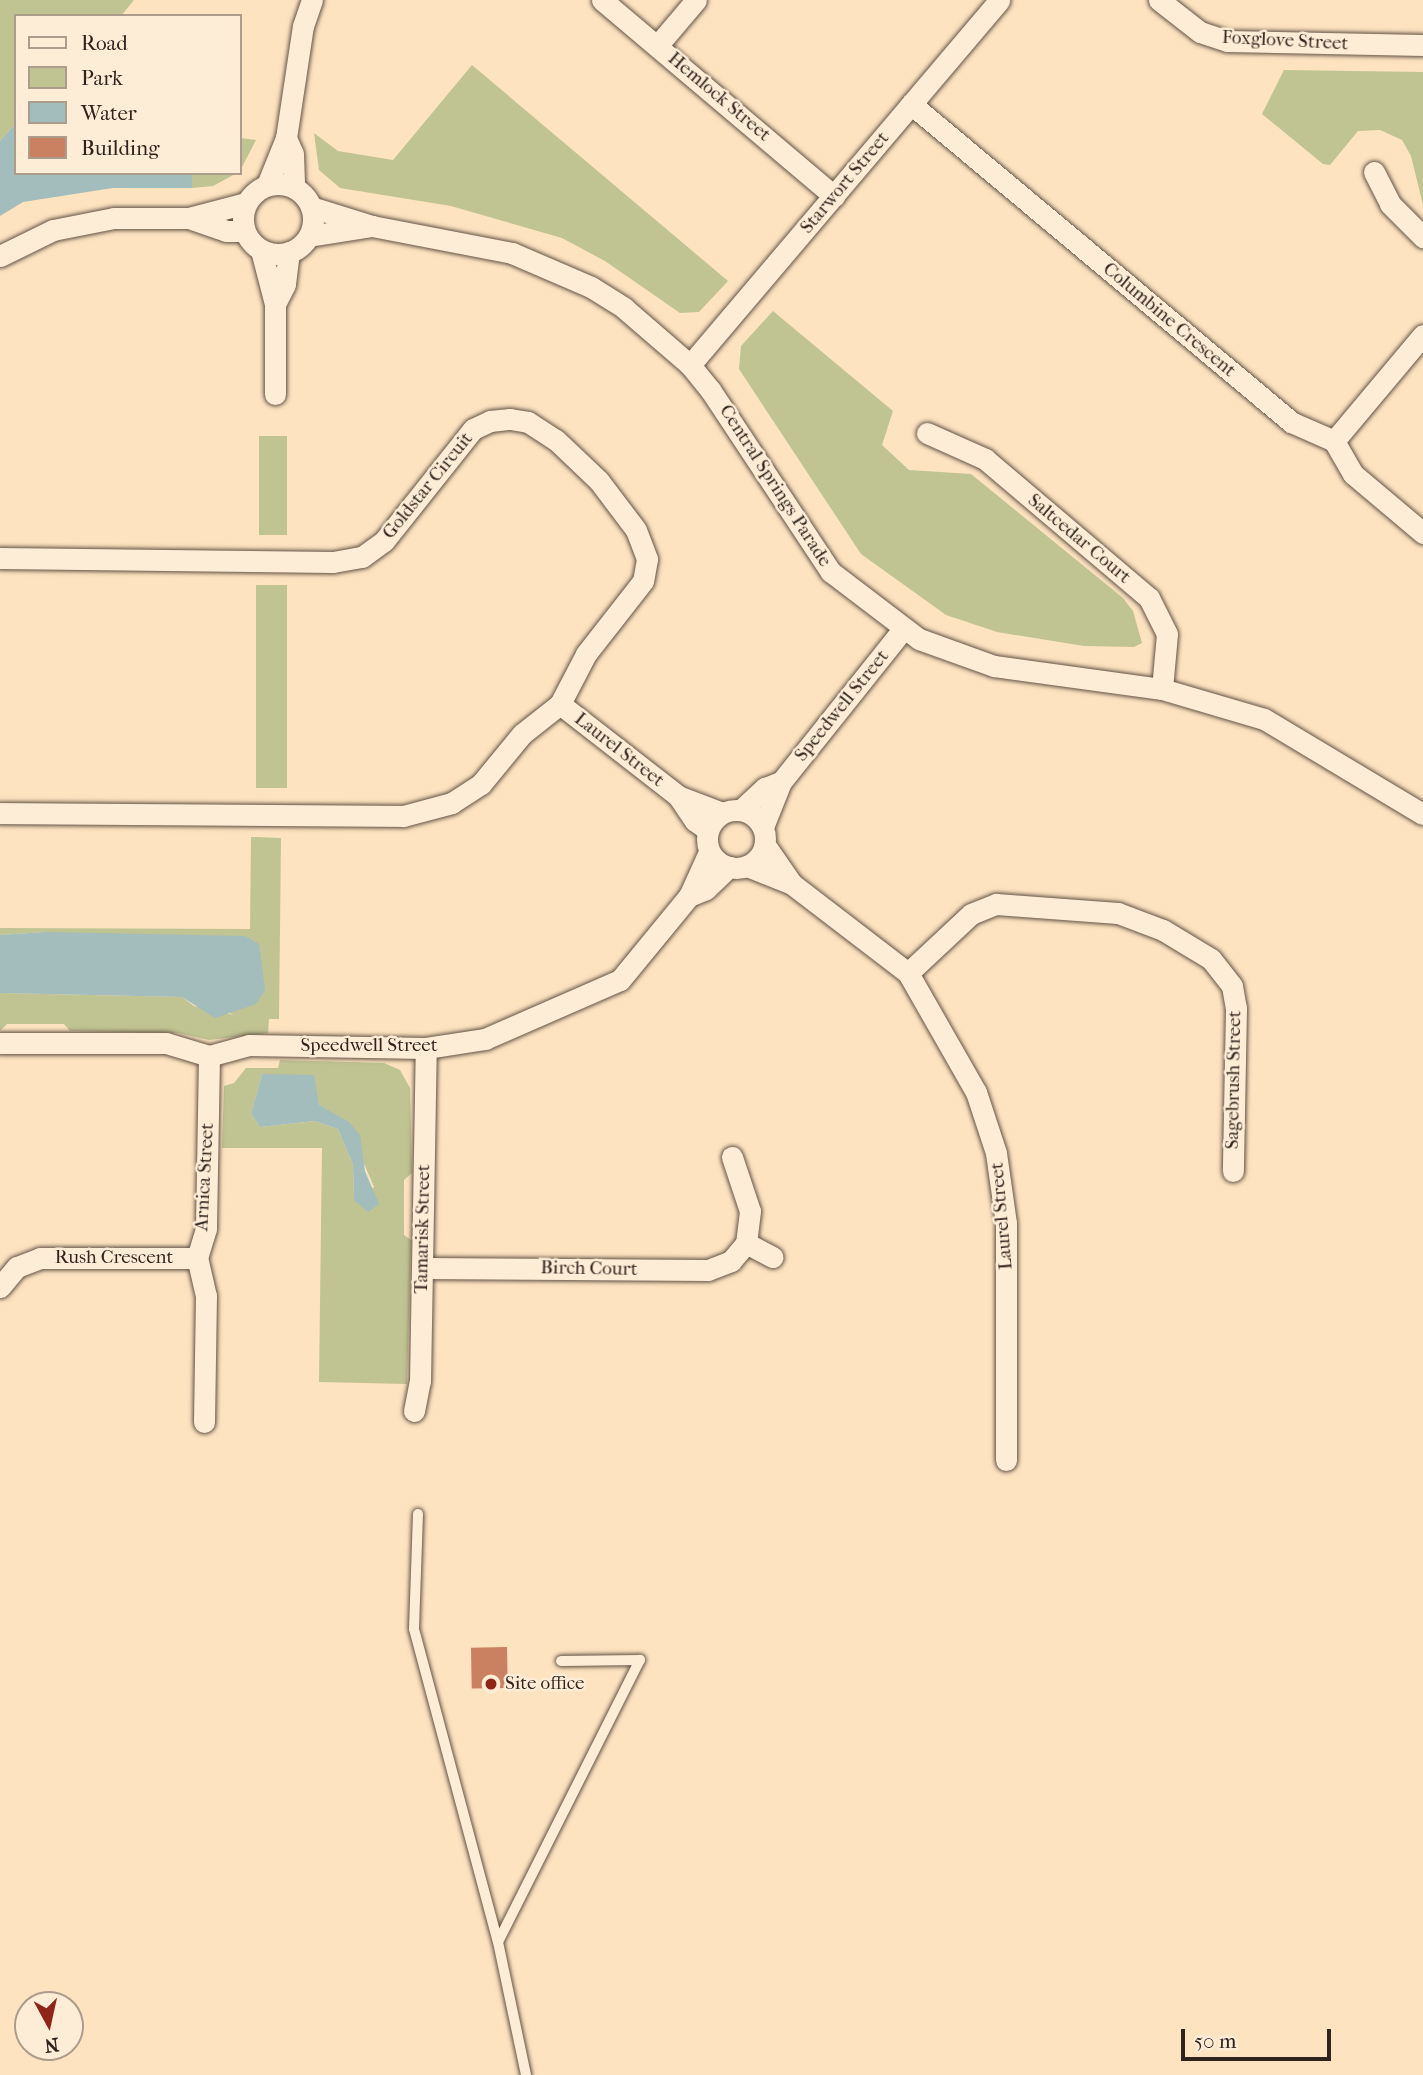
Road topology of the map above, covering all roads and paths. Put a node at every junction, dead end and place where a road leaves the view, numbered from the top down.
1 (312, 0) edge
2 (602, 0) edge
3 (696, 0) edge
4 (999, 0) edge
5 (1159, 0) edge
6 (657, 46) junction
7 (1423, 46) edge
8 (911, 104) junction
9 (286, 138) junction
10 (1374, 172) dead end
11 (267, 185) junction
12 (294, 188) junction
13 (834, 196) junction
14 (246, 203) junction
15 (311, 207) junction
16 (189, 218) junction
17 (372, 226) junction
18 (244, 231) junction
19 (309, 236) junction
20 (1423, 237) edge
21 (261, 250) junction
22 (289, 252) junction
23 (0, 257) edge
24 (275, 303) junction
25 (1423, 335) edge
26 (690, 365) junction
27 (275, 394) dead end
28 (927, 433) dead end
29 (1334, 441) junction
30 (1423, 534) edge
31 (0, 558) edge
32 (903, 629) junction
33 (1163, 689) junction
34 (560, 704) junction
35 (781, 782) junction
36 (678, 796) junction
37 (732, 811) junction
38 (0, 813) edge
39 (1423, 814) edge
40 (708, 830) junction
41 (764, 836) junction
42 (709, 852) junction
43 (738, 867) junction
44 (792, 884) junction
45 (689, 896) junction
46 (908, 973) junction
47 (0, 1043) edge
48 (426, 1048) junction
49 (209, 1056) junction
50 (732, 1157) dead end
51 (1233, 1171) dead end
52 (746, 1243) junction
53 (772, 1257) dead end
54 (197, 1258) junction
55 (422, 1268) junction
56 (0, 1287) edge
57 (414, 1411) dead end
58 (204, 1422) dead end
59 (1006, 1460) dead end
60 (418, 1514) dead end
61 (561, 1661) dead end
62 (498, 1942) junction
63 (526, 2075) edge

1 - 9 street
2 - 6 street, Hemlock Street
3 - 6 street
4 - 8 street, Starwort Street
5 - 7 street, Foxglove Street
6 - 13 street, Hemlock Street
8 - 13 street, Starwort Street
8 - 29 street, Columbine Crescent
9 - 11 street
9 - 12 street
10 - 20 street
11 - 12 street
11 - 14 street
12 - 15 street
13 - 26 street, Starwort Street
14 - 16 street
14 - 18 street
15 - 17 street, Central Springs Parade
15 - 19 street
16 - 18 street
16 - 23 street
17 - 19 street, Central Springs Parade
17 - 26 street, Central Springs Parade
18 - 21 street
19 - 22 street
21 - 22 street
21 - 24 street
22 - 24 street
24 - 27 street
25 - 29 street
26 - 32 street, Central Springs Parade
28 - 33 street, Saltcedar Court
29 - 30 street
31 - 34 street, Goldstar Circuit
32 - 33 street, Central Springs Parade
32 - 35 street, Speedwell Street
33 - 39 street, Central Springs Parade
34 - 36 street, Laurel Street
34 - 38 street, Goldstar Circuit
35 - 37 street, Speedwell Street
35 - 41 street, Speedwell Street
36 - 37 street, Laurel Street
36 - 40 street, Laurel Street
37 - 40 street, Speedwell Street
37 - 41 street, Laurel Street
40 - 42 street
41 - 43 street, Speedwell Street
41 - 44 street, Laurel Street
42 - 43 street, Laurel Street
42 - 45 street, Speedwell Street
43 - 44 street, Laurel Street
43 - 45 street, Speedwell Street
44 - 46 street, Laurel Street
45 - 48 street, Speedwell Street
46 - 51 street, Sagebrush Street
46 - 59 street, Laurel Street
47 - 49 street
48 - 49 street, Speedwell Street
48 - 55 street, Tamarisk Street
49 - 54 street, Arnica Street
50 - 52 street
52 - 53 street
52 - 55 street, Birch Court
54 - 56 street, Rush Crescent
54 - 58 street, Arnica Street
55 - 57 street, Tamarisk Street
60 - 62 lane
61 - 62 lane
62 - 63 lane

